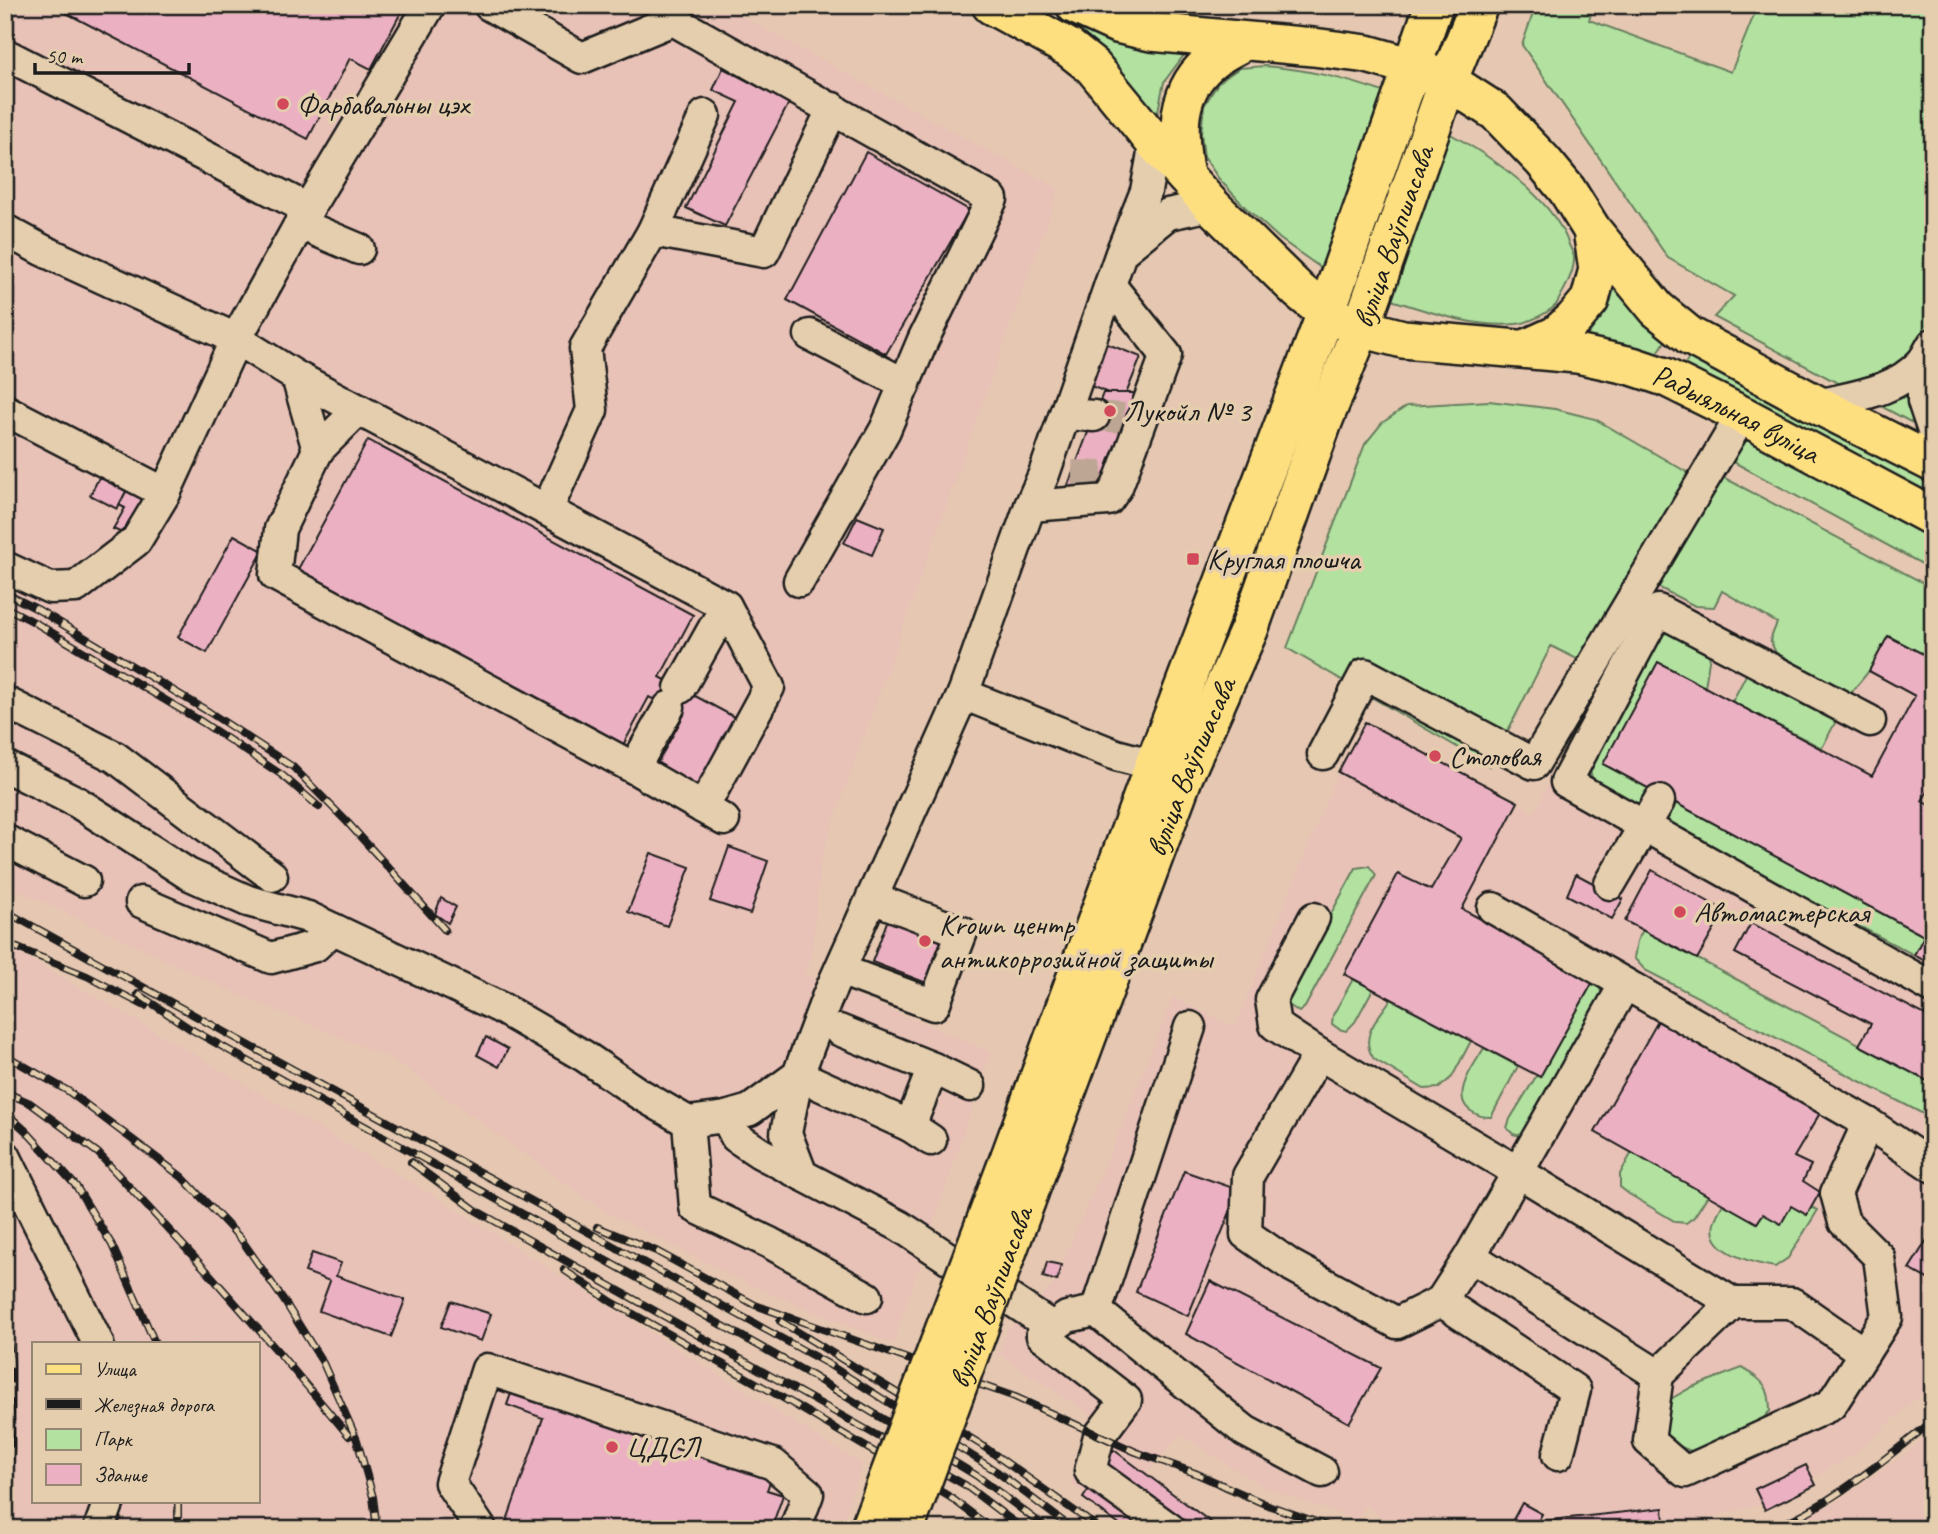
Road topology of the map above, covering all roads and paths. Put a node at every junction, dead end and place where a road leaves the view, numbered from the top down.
1 (430, 5) edge
2 (489, 5) edge
3 (991, 5) edge
4 (1075, 5) edge
5 (1434, 5) edge
6 (1479, 5) edge
7 (1243, 42) junction
8 (5, 54) edge
9 (1413, 67) junction
10 (1448, 81) junction
11 (833, 108) junction
12 (705, 115) dead end
13 (1155, 143) junction
14 (1185, 176) junction
15 (1211, 205) junction
16 (304, 216) junction
17 (5, 230) edge
18 (1592, 230) junction
19 (653, 231) junction
20 (359, 249) dead end
21 (42, 250) junction
22 (1121, 253) junction
23 (5, 255) edge
24 (1110, 285) junction
25 (1326, 313) junction
26 (1361, 328) junction
27 (810, 335) dead end
28 (236, 339) junction
29 (1525, 349) junction
30 (1928, 353) edge
31 (297, 377) junction
32 (905, 384) junction
33 (1818, 405) junction
34 (5, 410) edge
35 (358, 410) junction
36 (1742, 415) junction
37 (1933, 431) edge
38 (318, 450) junction
39 (1933, 463) edge
40 (165, 494) junction
41 (1030, 506) junction
42 (547, 510) junction
43 (1933, 517) edge
44 (5, 567) edge
45 (799, 581) dead end
46 (726, 606) junction
47 (963, 694) junction
48 (5, 702) edge
49 (1870, 721) dead end
50 (1323, 754) dead end
51 (1154, 765) junction
52 (5, 766) edge
53 (634, 768) junction
54 (1659, 801) dead end
55 (1643, 826) junction
56 (5, 840) edge
57 (272, 876) dead end
58 (85, 881) dead end
59 (1610, 884) dead end
60 (220, 889) junction
61 (872, 898) junction
62 (141, 902) dead end
63 (1493, 908) dead end
64 (1314, 918) dead end
65 (205, 929) junction
66 (333, 929) junction
67 (840, 970) junction
68 (1625, 984) junction
69 (1933, 988) edge
70 (1190, 1027) dead end
71 (839, 1030) dead end
72 (1319, 1054) junction
73 (933, 1068) junction
74 (799, 1075) junction
75 (970, 1086) dead end
76 (726, 1117) junction
77 (688, 1122) junction
78 (1868, 1123) junction
79 (5, 1156) edge
80 (1023, 1164) junction
81 (1933, 1167) edge
82 (1518, 1172) junction
83 (802, 1175) junction
84 (1470, 1256) junction
85 (867, 1297) dead end
86 (1441, 1301) junction
87 (1733, 1303) junction
88 (1096, 1311) junction
89 (1042, 1335) junction
90 (97, 1342) edge
91 (1864, 1353) junction
92 (1658, 1375) junction
93 (1558, 1455) dead end
94 (1322, 1472) dead end
95 (109, 1502) edge
96 (99, 1529) edge
97 (481, 1529) edge
98 (795, 1529) edge
99 (869, 1529) edge
100 (905, 1529) edge
101 (1170, 1529) edge

1 - 16 lane
2 - 11 lane
3 - 13 main road
4 - 7 main road
5 - 9 main road, вуліца Ваўпшасава
6 - 10 main road, вуліца Ваўпшасава
7 - 9 main road, Радыяльная вуліца
7 - 14 main road
8 - 16 lane
9 - 10 main road, Радыяльная вуліца
9 - 25 main road, вуліца Ваўпшасава
10 - 18 main road, Радыяльная вуліца
10 - 26 main road, вуліца Ваўпшасава
11 - 19 lane
11 - 32 lane
12 - 19 lane
13 - 14 main road
13 - 22 lane
14 - 15 main road, Радыяльная вуліца
15 - 22 lane
15 - 25 main road, Радыяльная вуліца
16 - 20 lane
16 - 28 lane
17 - 21 lane
18 - 29 main road
18 - 33 main road, Радыяльная вуліца
19 - 42 lane
21 - 23 lane
21 - 28 lane
22 - 24 lane
24 - 41 lane
24 - 41 lane
25 - 26 main road, Радыяльная вуліца
25 - 51 main road, вуліца Ваўпшасава
26 - 29 main road, Радыяльная вуліца
26 - 80 main road, вуліца Ваўпшасава
27 - 32 lane
28 - 31 lane
28 - 40 lane
29 - 36 main road, Радыяльная вуліца
30 - 33 lane
30 - 37 lane
31 - 35 lane
31 - 38 lane
32 - 45 lane
33 - 39 main road, Радыяльная вуліца
34 - 40 lane
35 - 38 lane
35 - 42 lane
36 - 43 main road, Радыяльная вуліца
36 - 50 lane
38 - 53 lane
40 - 44 lane
41 - 47 lane
42 - 46 lane
46 - 53 lane
46 - 53 lane
47 - 51 lane
47 - 61 lane
48 - 57 lane
49 - 55 lane
51 - 80 main road, вуліца Ваўпшасава
52 - 60 lane
54 - 55 lane
55 - 59 lane
55 - 69 lane
56 - 58 lane
60 - 65 lane
60 - 66 lane
61 - 67 lane
61 - 67 lane
62 - 65 lane
63 - 68 lane
64 - 72 lane
65 - 66 lane
66 - 77 lane
67 - 74 lane
68 - 78 lane
68 - 82 lane
70 - 88 lane
71 - 73 lane
72 - 82 lane
72 - 86 lane
73 - 74 lane
73 - 75 lane
74 - 76 lane
74 - 83 lane
76 - 77 lane
76 - 83 lane
77 - 85 lane
78 - 81 lane
78 - 91 lane
79 - 90 lane
80 - 99 main road, вуліца Ваўпшасава, bridge
80 - 100 main road, вуліца Ваўпшасава, bridge
82 - 84 lane
82 - 87 lane
83 - 89 lane
84 - 86 lane
84 - 92 lane
86 - 93 lane
87 - 91 lane
87 - 92 lane
88 - 89 lane
88 - 94 lane
89 - 101 lane
91 - 92 lane
95 - 96 lane
97 - 98 lane

